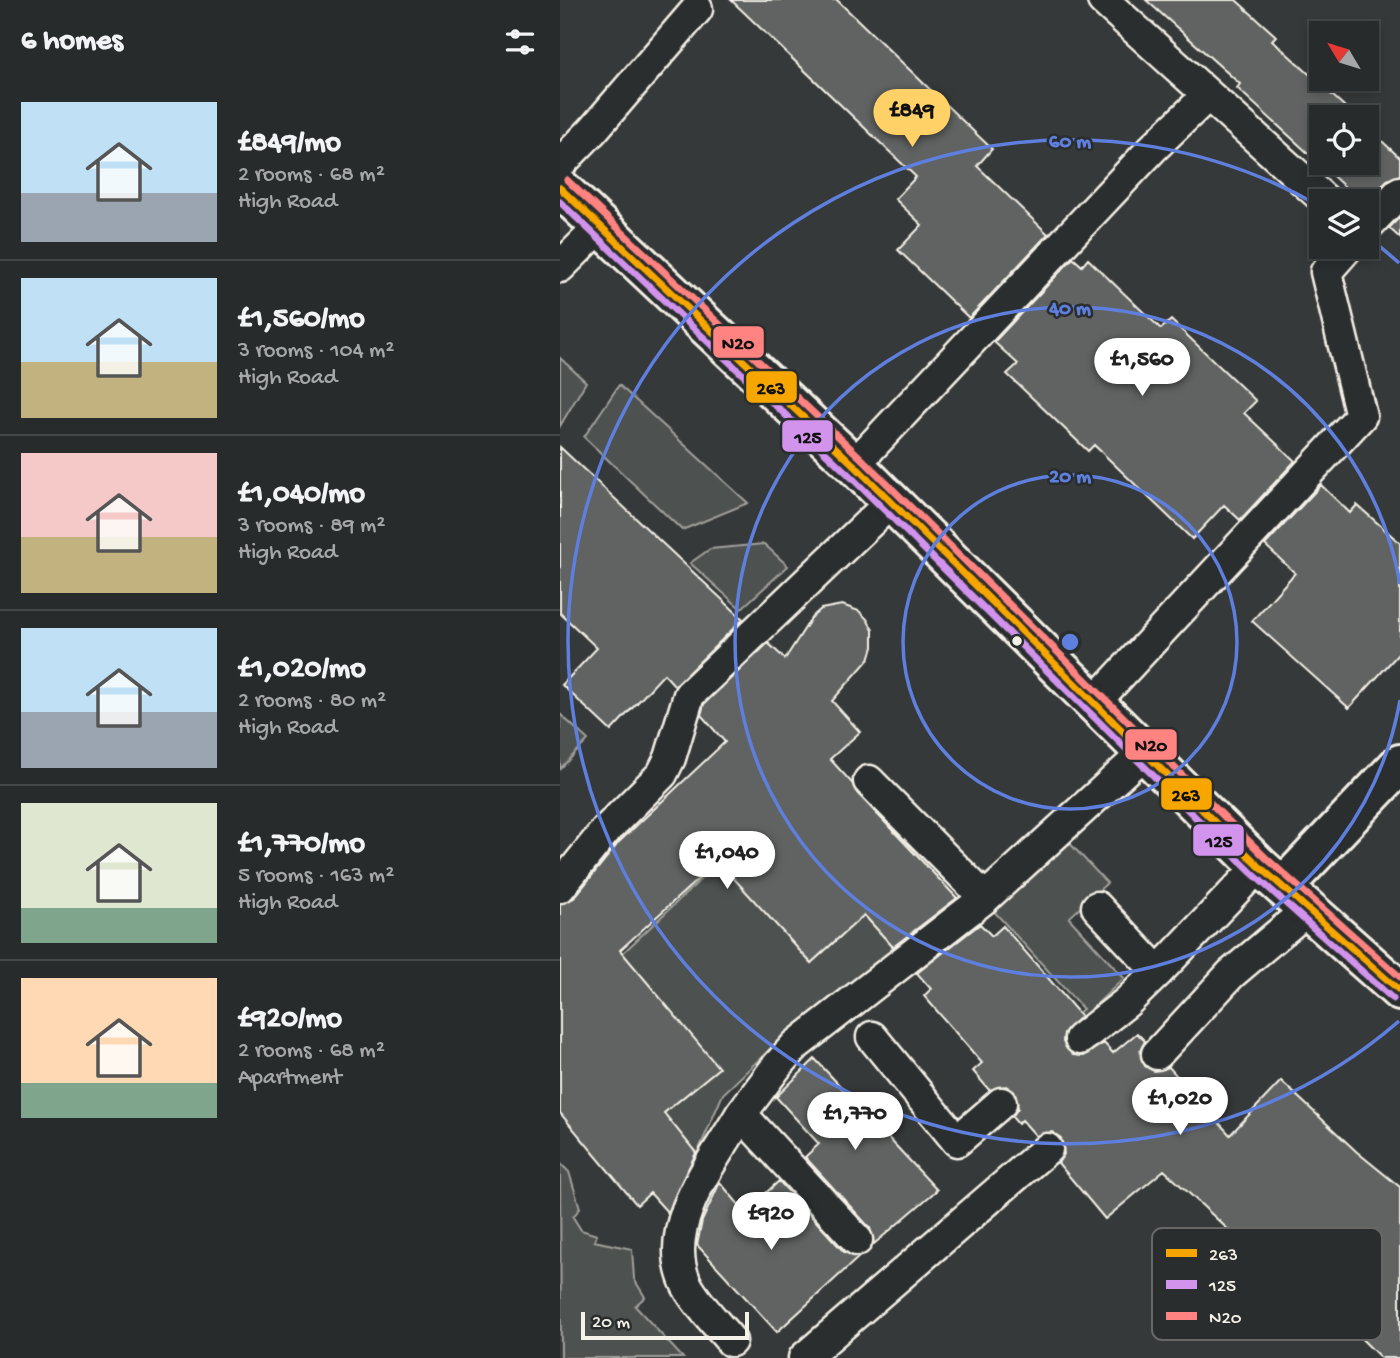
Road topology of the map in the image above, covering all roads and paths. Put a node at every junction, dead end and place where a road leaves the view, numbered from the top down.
1 (1103, 0) edge
2 (697, 9) dead end
3 (1208, 95) junction
4 (560, 163) edge
5 (560, 188) edge
6 (1313, 189) edge
7 (1400, 192) edge
8 (1379, 214) edge
9 (600, 227) junction
10 (1337, 259) edge
11 (560, 267) edge
12 (854, 465) junction
13 (891, 502) junction
14 (1094, 704) junction
15 (1144, 753) junction
16 (1400, 764) edge
17 (870, 781) dead end
18 (560, 887) edge
19 (1283, 888) junction
20 (985, 898) junction
21 (1097, 907) dead end
22 (1158, 972) junction
23 (1400, 991) edge
24 (872, 1037) dead end
25 (1080, 1039) dead end
26 (1157, 1054) dead end
27 (1001, 1103) dead end
28 (741, 1114) junction
29 (1047, 1149) dead end
30 (857, 1240) dead end
31 (731, 1341) dead end
32 (804, 1358) edge

1 - 3 lane
2 - 4 lane
3 - 6 lane
3 - 12 lane
5 - 9 main road
7 - 8 lane
9 - 11 lane
9 - 12 main road
10 - 14 lane
12 - 13 main road
13 - 14 main road
13 - 18 lane
14 - 15 main road
15 - 19 main road
15 - 20 lane
16 - 19 main road
17 - 20 lane
19 - 22 lane
19 - 23 main road
19 - 26 lane
20 - 28 lane
21 - 22 lane
22 - 25 lane
24 - 27 lane
28 - 30 lane
28 - 31 lane
29 - 32 lane

